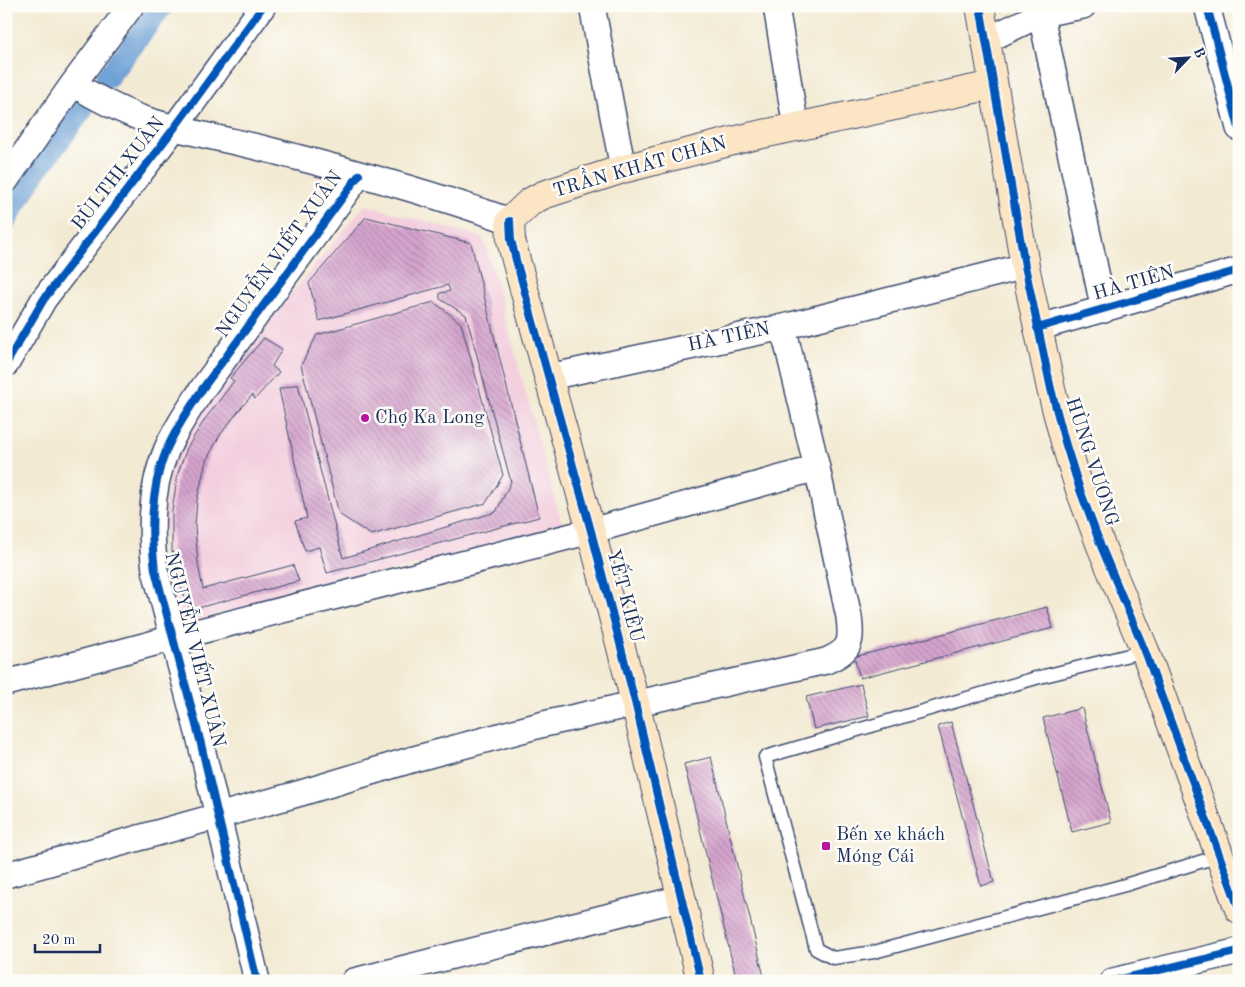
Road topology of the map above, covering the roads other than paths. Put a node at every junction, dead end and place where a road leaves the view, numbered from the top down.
1 (131, 6) edge
2 (264, 6) edge
3 (592, 6) edge
4 (776, 6) edge
5 (980, 6) edge
6 (1083, 6) edge
7 (1207, 6) edge
8 (1040, 10) edge
9 (985, 41) junction
10 (73, 84) junction
11 (993, 85) junction
12 (175, 128) junction
13 (796, 128) junction
14 (1239, 128) edge
15 (622, 169) junction
16 (358, 175) junction
17 (6, 180) edge
18 (510, 221) junction
19 (1025, 266) junction
20 (1239, 270) edge
21 (1104, 310) junction
22 (783, 327) junction
23 (1037, 328) junction
24 (6, 364) edge
25 (549, 377) junction
26 (817, 468) junction
27 (591, 531) junction
28 (173, 638) junction
29 (1144, 651) junction
30 (6, 683) edge
31 (635, 702) junction
32 (217, 816) junction
33 (1219, 856) junction
34 (6, 874) edge
35 (681, 898) junction
36 (1239, 909) edge
37 (1239, 951) edge
38 (258, 981) edge
39 (354, 981) edge
40 (701, 981) edge
41 (1113, 981) edge

1 - 10 street
2 - 12 street, BÙI THỊ XUÂN
3 - 15 street
4 - 13 street
5 - 9 street, HÙNG VƯƠNG
6 - 8 street
7 - 14 street
8 - 9 street
8 - 21 street
9 - 11 street, HÙNG VƯƠNG
10 - 12 street
10 - 17 street
11 - 13 street, TRẦN KHÁT CHÂN
11 - 19 street, HÙNG VƯƠNG
12 - 16 street
12 - 24 street, BÙI THỊ XUÂN
13 - 15 street, TRẦN KHÁT CHÂN
15 - 18 street, TRẦN KHÁT CHÂN
16 - 18 street
16 - 28 street, NGUYỄN VIẾT XUÂN
18 - 25 street, YẾT KIÊU
19 - 22 street, HÀ TIÊN
19 - 23 street, HÙNG VƯƠNG
20 - 21 street, HÀ TIÊN
21 - 23 street, HÀ TIÊN
22 - 25 street, HÀ TIÊN
22 - 26 street
23 - 29 street, HÙNG VƯƠNG
25 - 27 street, YẾT KIÊU
26 - 27 street
26 - 31 street
27 - 28 street
27 - 31 street, YẾT KIÊU
28 - 30 street
28 - 32 street, NGUYỄN VIẾT XUÂN
29 - 33 street, HÙNG VƯƠNG
29 - 33 lane
31 - 32 street
31 - 35 street, YẾT KIÊU
32 - 34 street
32 - 38 street, NGUYỄN VIẾT XUÂN
33 - 36 street, HÙNG VƯƠNG
35 - 39 street
35 - 40 street, YẾT KIÊU
37 - 41 street

